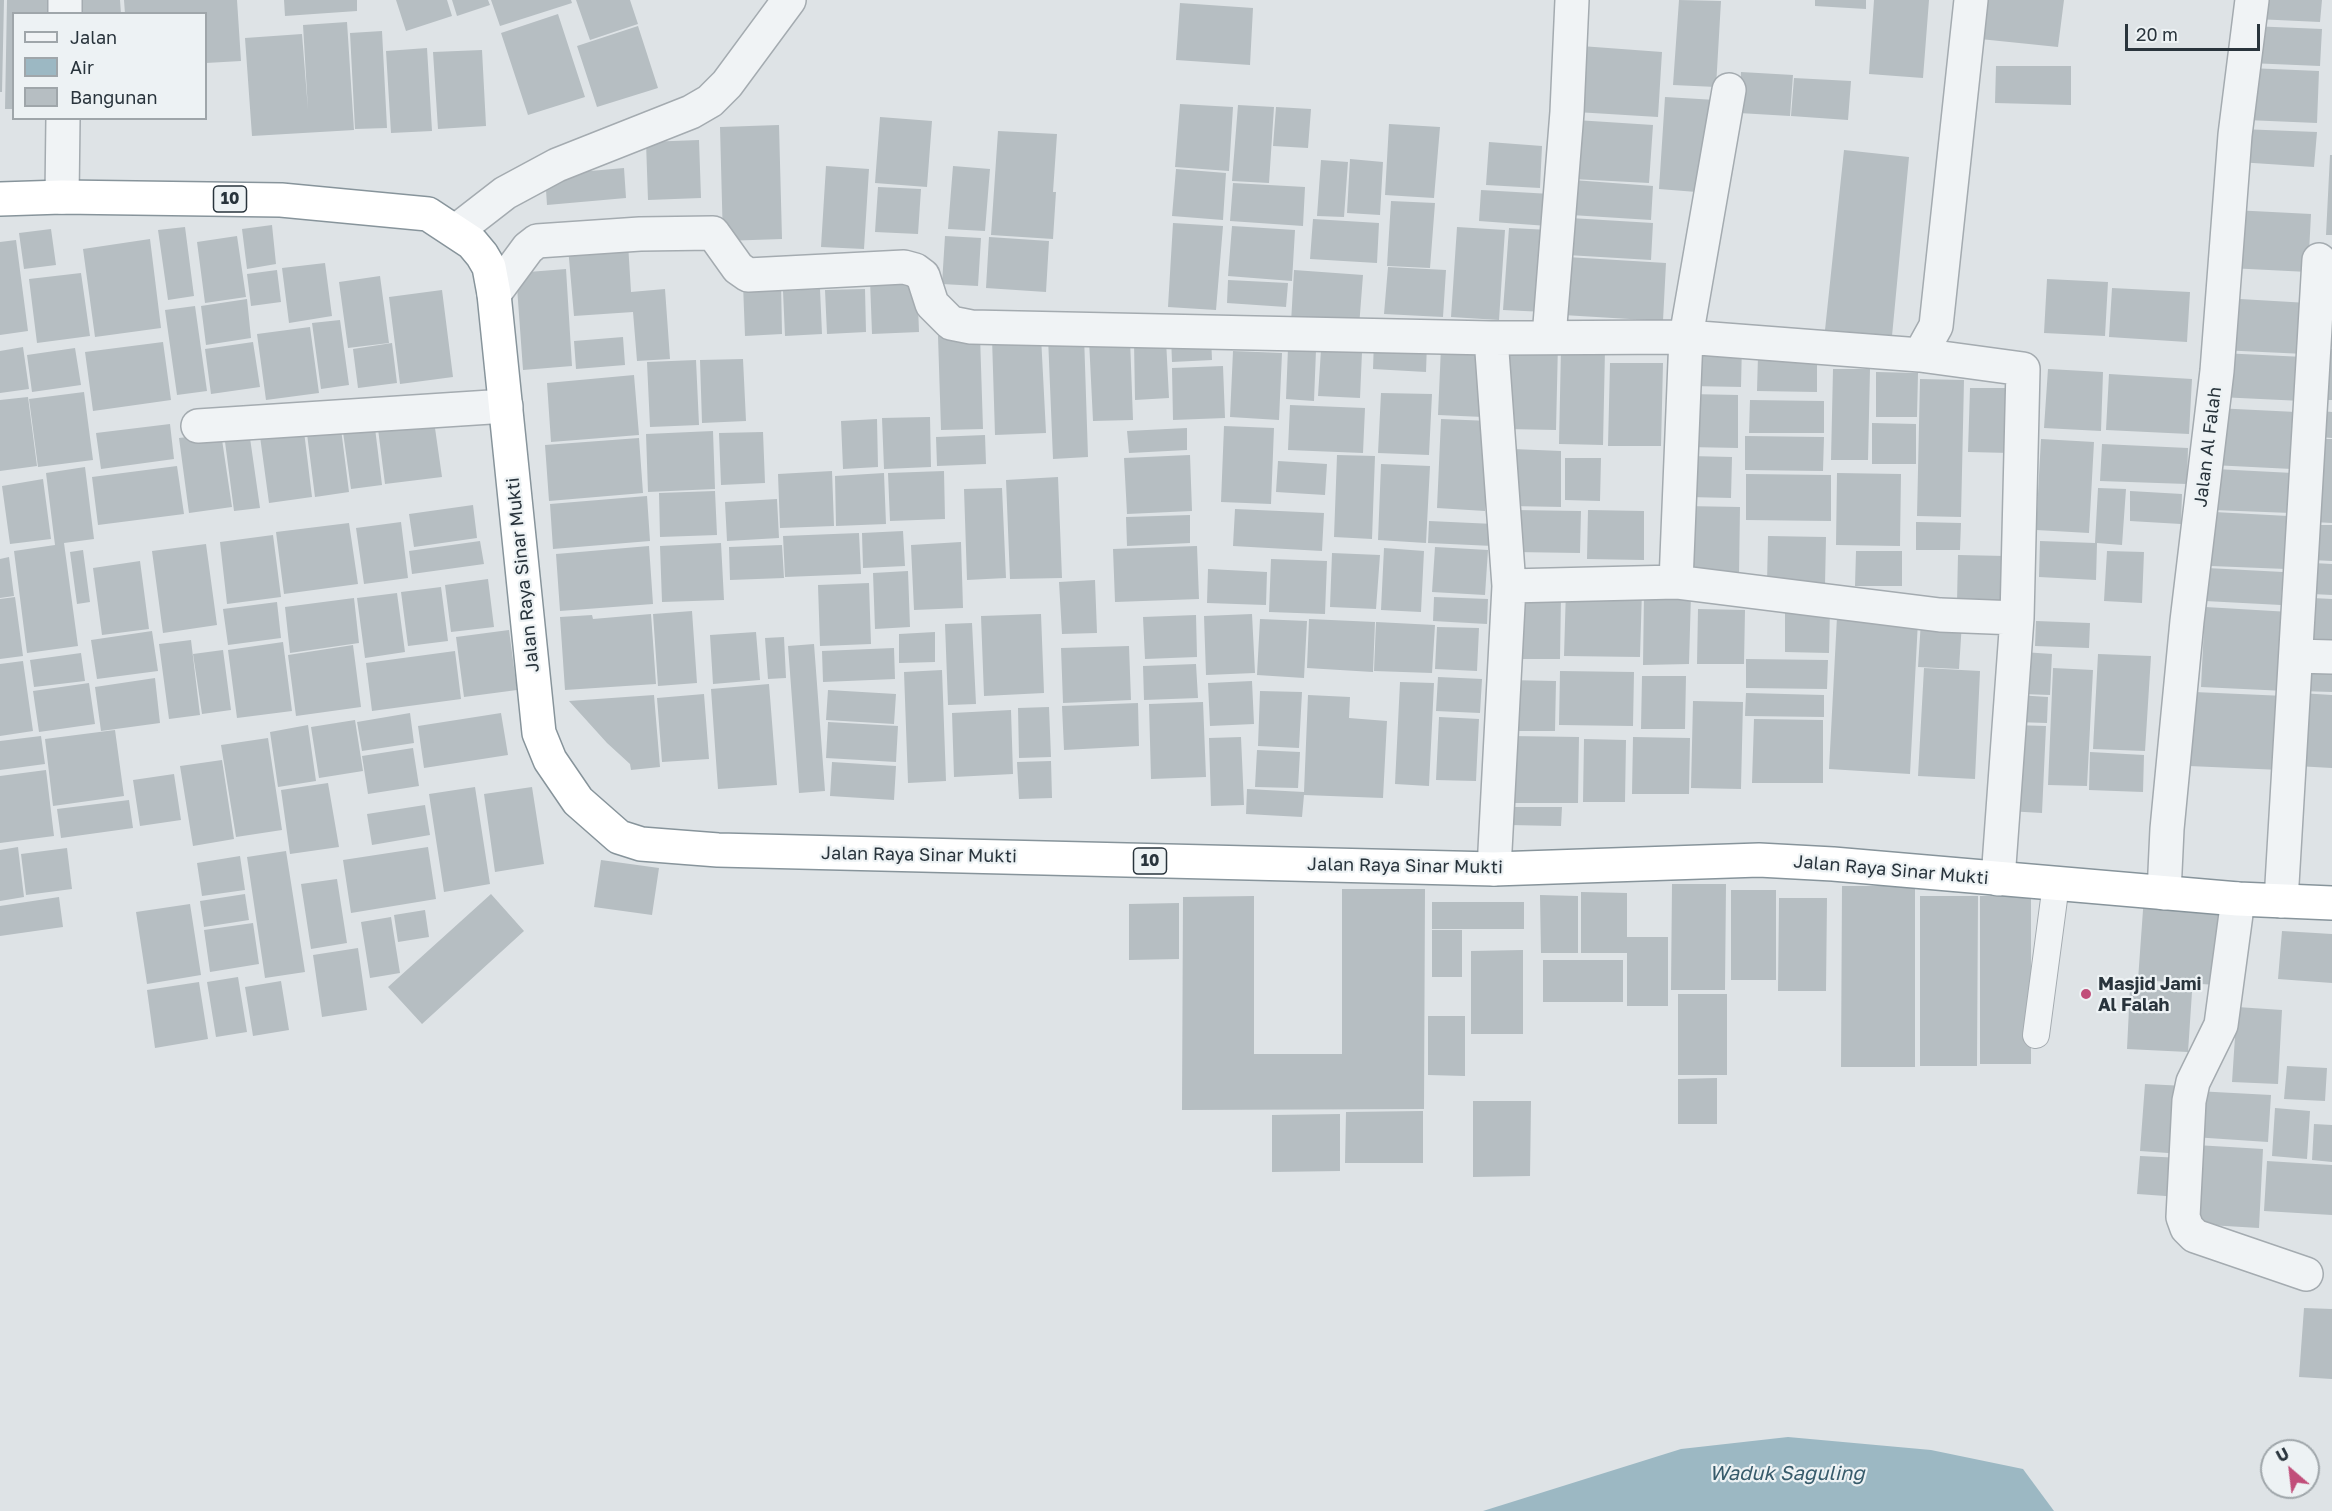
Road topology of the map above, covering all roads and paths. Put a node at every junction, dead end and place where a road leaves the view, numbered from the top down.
1 (789, 0) edge
2 (1572, 0) edge
3 (1971, 0) edge
4 (2252, 0) edge
5 (1729, 90) dead end
6 (63, 120) edge
7 (62, 197) junction
8 (0, 199) edge
9 (456, 231) junction
10 (2319, 260) dead end
11 (494, 294) junction
12 (1549, 337) junction
13 (1686, 337) junction
14 (1491, 338) junction
15 (1920, 355) junction
16 (506, 406) junction
17 (2322, 409) edge
18 (198, 426) dead end
19 (1676, 582) junction
20 (1509, 586) junction
21 (2017, 618) junction
22 (2296, 656) junction
23 (2332, 657) edge
24 (1494, 869) junction
25 (1998, 879) junction
26 (2056, 884) junction
27 (2164, 893) junction
28 (2238, 899) junction
29 (2281, 901) junction
30 (2332, 903) edge
31 (2036, 1035) dead end
32 (2306, 1274) dead end

1 - 9 street
2 - 12 street
3 - 15 street
4 - 27 street, Jalan Al Falah
5 - 13 street
6 - 7 street
7 - 8 highway, Jalan Raya Sinar Mukti / 10
7 - 9 highway, Jalan Raya Sinar Mukti / 10
9 - 11 highway, Jalan Raya Sinar Mukti / 10
10 - 17 street
11 - 14 street
11 - 16 highway, Jalan Raya Sinar Mukti / 10
12 - 13 street
12 - 14 street
13 - 15 street
13 - 19 street
14 - 20 street
15 - 21 street
16 - 18 street
16 - 24 highway, Jalan Raya Sinar Mukti / 10
17 - 22 street
19 - 20 street
19 - 21 street
20 - 24 street
21 - 25 street
22 - 23 street
22 - 29 street
24 - 25 highway, Jalan Raya Sinar Mukti / 10
25 - 26 highway, Jalan Raya Sinar Mukti / 10
26 - 27 highway, Jalan Raya Sinar Mukti / 10
26 - 31 lane
27 - 28 highway, Jalan Raya Sinar Mukti / 10
28 - 29 highway, Jalan Raya Sinar Mukti / 10
28 - 32 street
29 - 30 highway, Jalan Raya Sinar Mukti / 10

